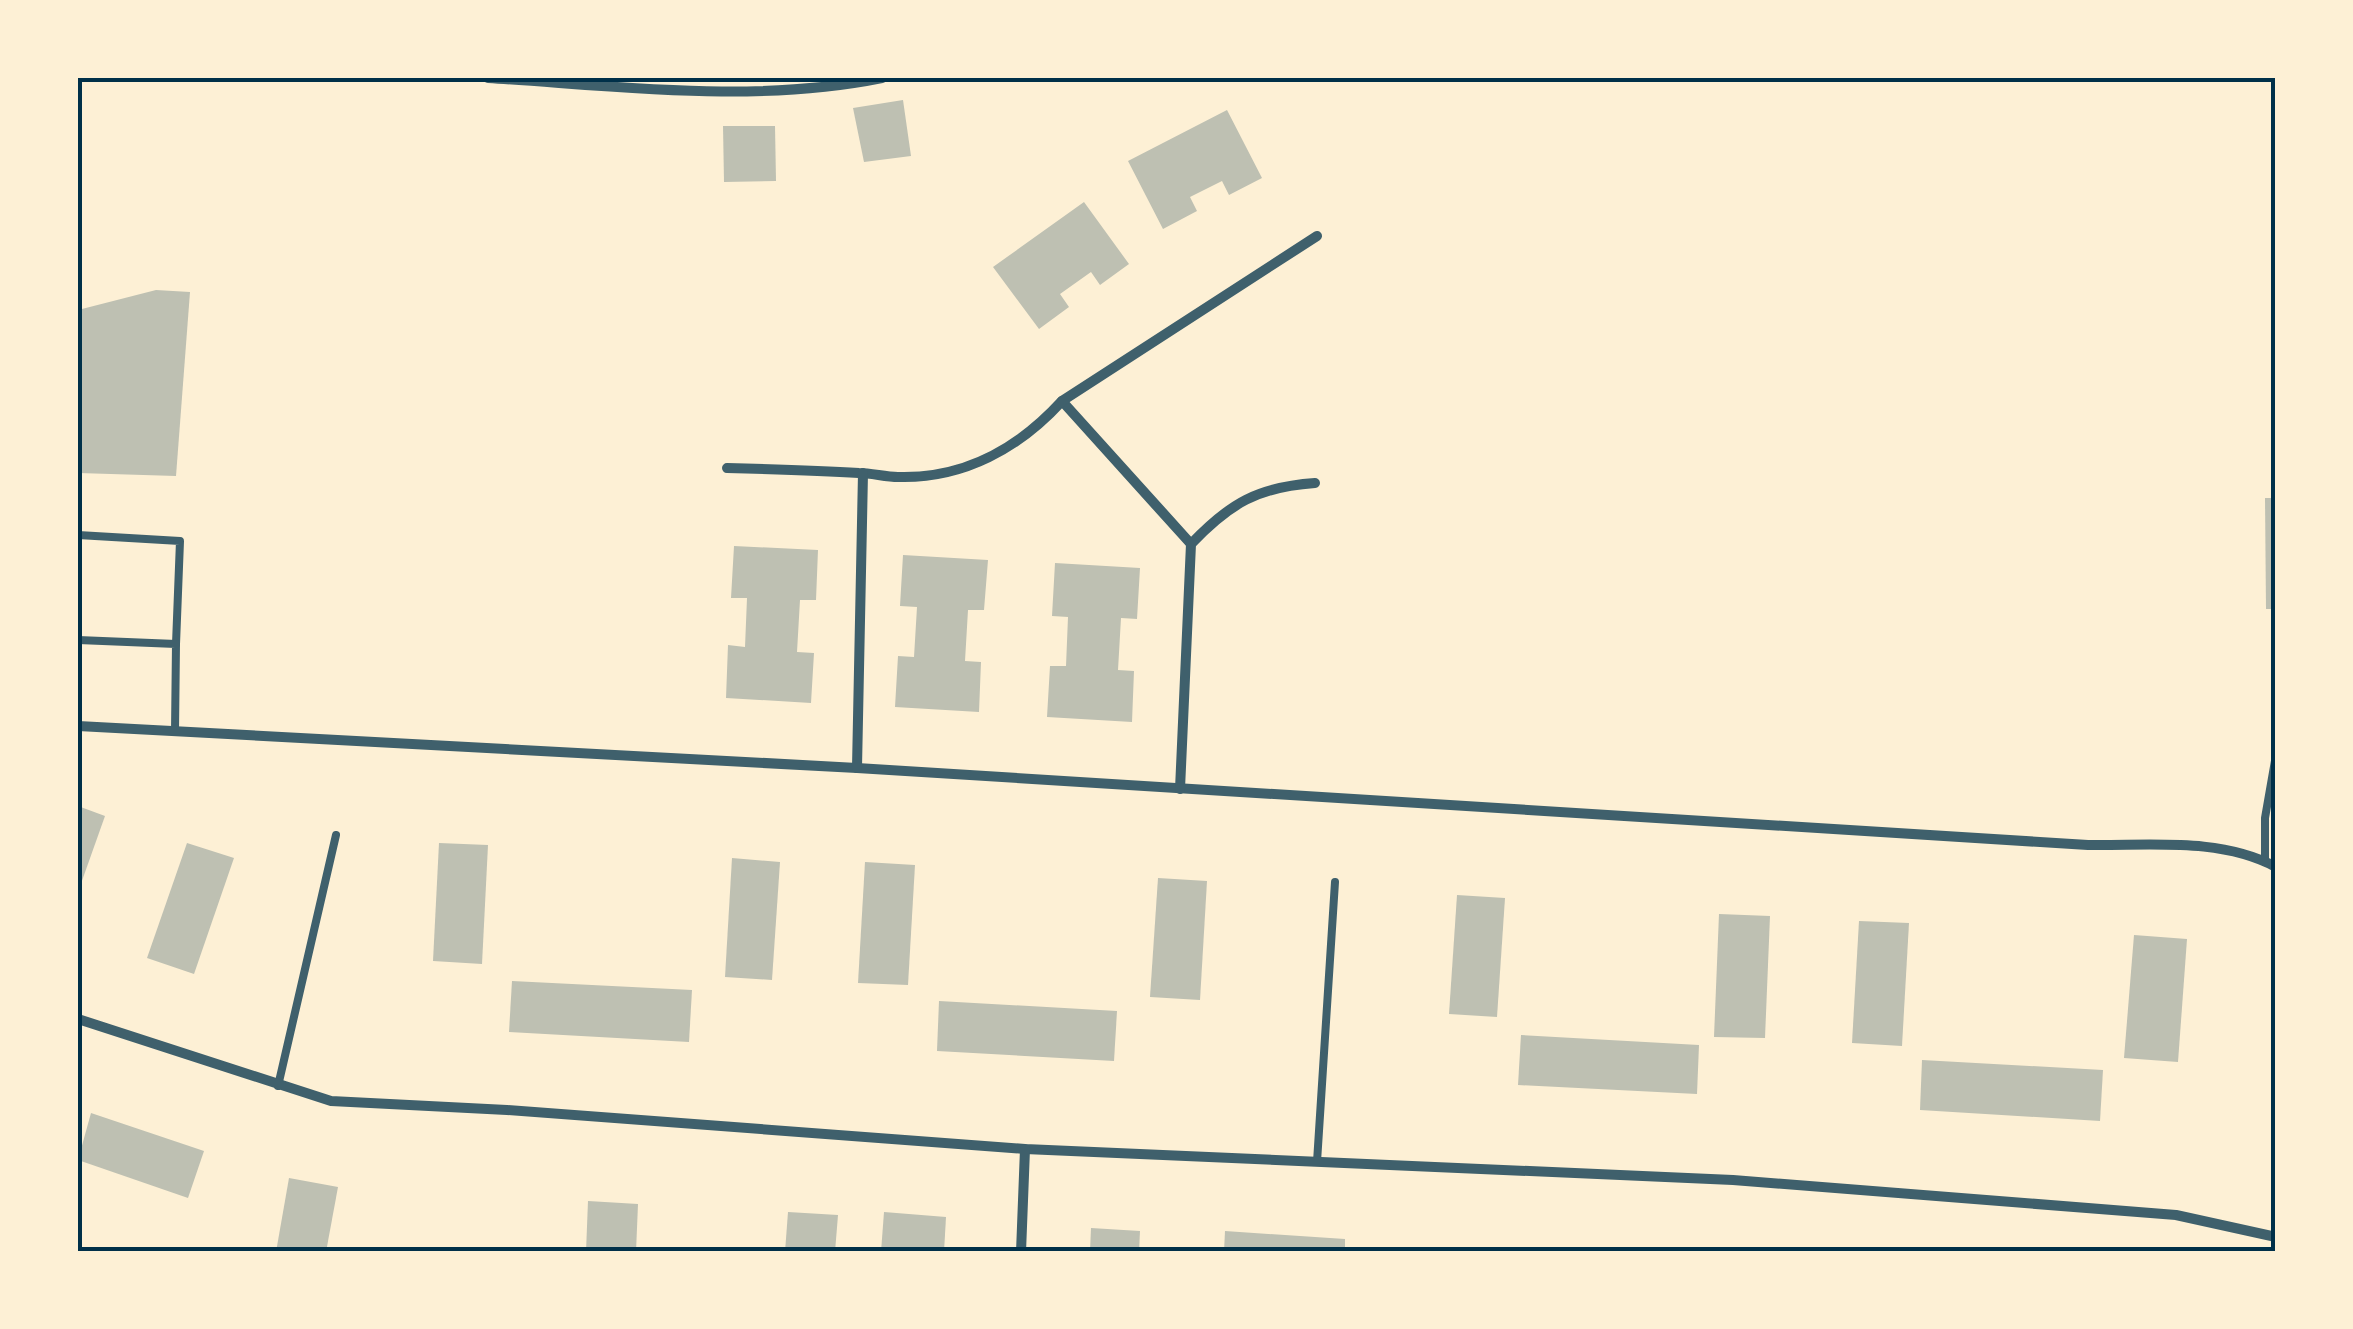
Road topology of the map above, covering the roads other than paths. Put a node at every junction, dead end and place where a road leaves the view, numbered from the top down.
1 (488, 78) edge
2 (882, 78) edge
3 (1317, 236) dead end
4 (1062, 401) junction
5 (726, 468) dead end
6 (863, 473) junction
7 (1316, 483) dead end
8 (78, 535) edge
9 (1191, 544) junction
10 (78, 640) edge
11 (176, 644) junction
12 (78, 726) edge
13 (175, 731) junction
14 (2276, 755) edge
15 (856, 768) junction
16 (1180, 789) junction
17 (336, 835) dead end
18 (2270, 864) edge
19 (1336, 882) dead end
20 (78, 1018) edge
21 (278, 1086) junction
22 (1025, 1149) junction
23 (1317, 1162) junction
24 (2276, 1237) edge
25 (1020, 1252) edge

1 - 2 street
3 - 4 street
4 - 6 street
4 - 9 street
5 - 6 street
6 - 15 street
7 - 9 street
8 - 11 lane
9 - 16 street
10 - 11 lane
11 - 13 lane
12 - 13 street
13 - 15 street
14 - 18 lane
15 - 16 street
16 - 18 street
17 - 21 lane
19 - 23 lane
20 - 21 street
21 - 22 street
22 - 23 street
22 - 25 street
23 - 24 street

